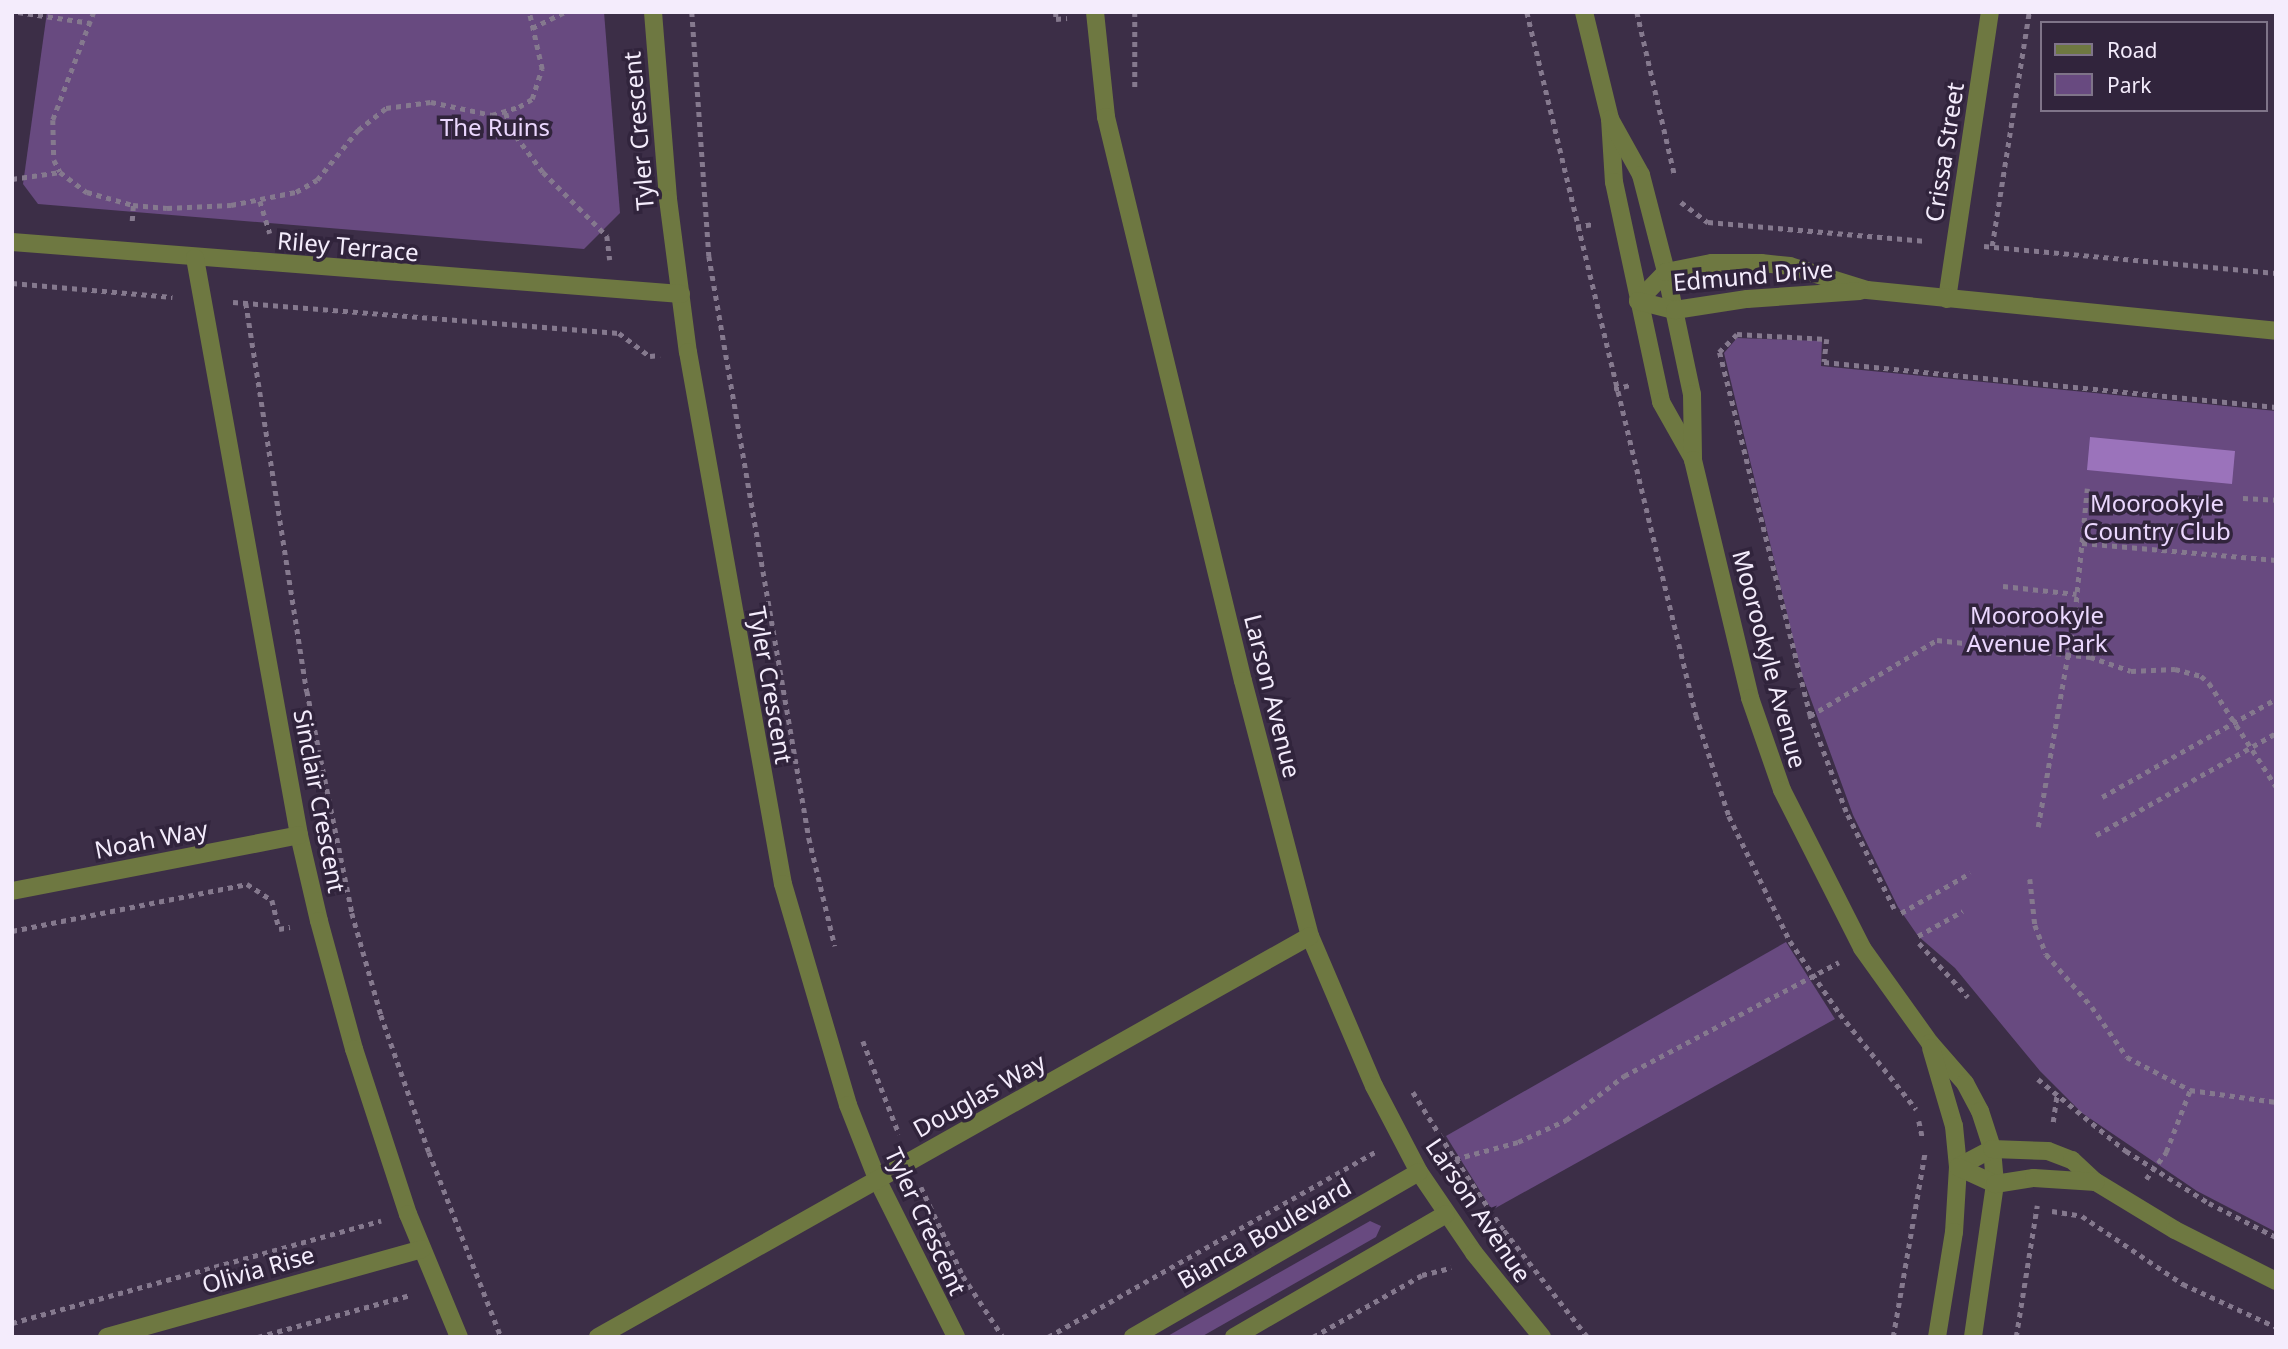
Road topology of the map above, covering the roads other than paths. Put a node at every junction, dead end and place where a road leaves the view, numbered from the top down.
1 (653, 12) edge
2 (1095, 12) edge
3 (1584, 12) edge
4 (1990, 12) edge
5 (1609, 119) junction
6 (12, 242) edge
7 (195, 258) junction
8 (1666, 272) junction
9 (1867, 290) junction
10 (681, 294) junction
11 (1947, 299) junction
12 (1638, 301) junction
13 (1675, 310) junction
14 (2276, 331) edge
15 (1693, 460) junction
16 (299, 835) junction
17 (12, 891) edge
18 (1310, 936) junction
19 (1930, 1043) junction
20 (1992, 1149) junction
21 (1958, 1167) junction
22 (1419, 1172) junction
23 (878, 1181) junction
24 (2096, 1182) junction
25 (1995, 1184) junction
26 (1446, 1214) junction
27 (422, 1249) junction
28 (2276, 1280) edge
29 (107, 1337) edge
30 (459, 1337) edge
31 (598, 1337) edge
32 (956, 1337) edge
33 (1133, 1337) edge
34 (1234, 1337) edge
35 (1542, 1337) edge
36 (1937, 1337) edge
37 (1973, 1337) edge

1 - 10 street, Tyler Crescent
2 - 18 street, Larson Avenue
3 - 5 street, Moorookyle Avenue
4 - 11 street, Crissa Street
5 - 8 street, Moorookyle Avenue
5 - 12 street, Moorookyle Avenue
6 - 7 street, Riley Terrace
7 - 10 street, Riley Terrace
7 - 16 street, Sinclair Crescent
8 - 9 street, Edmund Drive
8 - 12 street, Edmund Drive
8 - 13 street, Moorookyle Avenue
9 - 11 street, Edmund Drive
9 - 13 street, Edmund Drive
10 - 23 street, Tyler Crescent
11 - 14 street, Edmund Drive
12 - 13 street, Edmund Drive
12 - 15 street, Moorookyle Avenue
13 - 15 street, Moorookyle Avenue
15 - 19 street, Moorookyle Avenue
16 - 17 street, Noah Way
16 - 27 street, Sinclair Crescent
18 - 22 street, Larson Avenue
18 - 23 street, Douglas Way
19 - 20 street, Moorookyle Avenue
19 - 21 street, Moorookyle Avenue
20 - 21 street
20 - 24 street
20 - 25 street, Moorookyle Avenue
21 - 25 street
21 - 36 street, Moorookyle Avenue
22 - 26 street, Larson Avenue
22 - 33 street, Bianca Boulevard
23 - 31 street, Douglas Way
23 - 32 street, Tyler Crescent
24 - 25 street
24 - 28 street
25 - 37 street, Moorookyle Avenue
26 - 34 street
26 - 35 street, Larson Avenue
27 - 29 street, Olivia Rise
27 - 30 street, Sinclair Crescent

